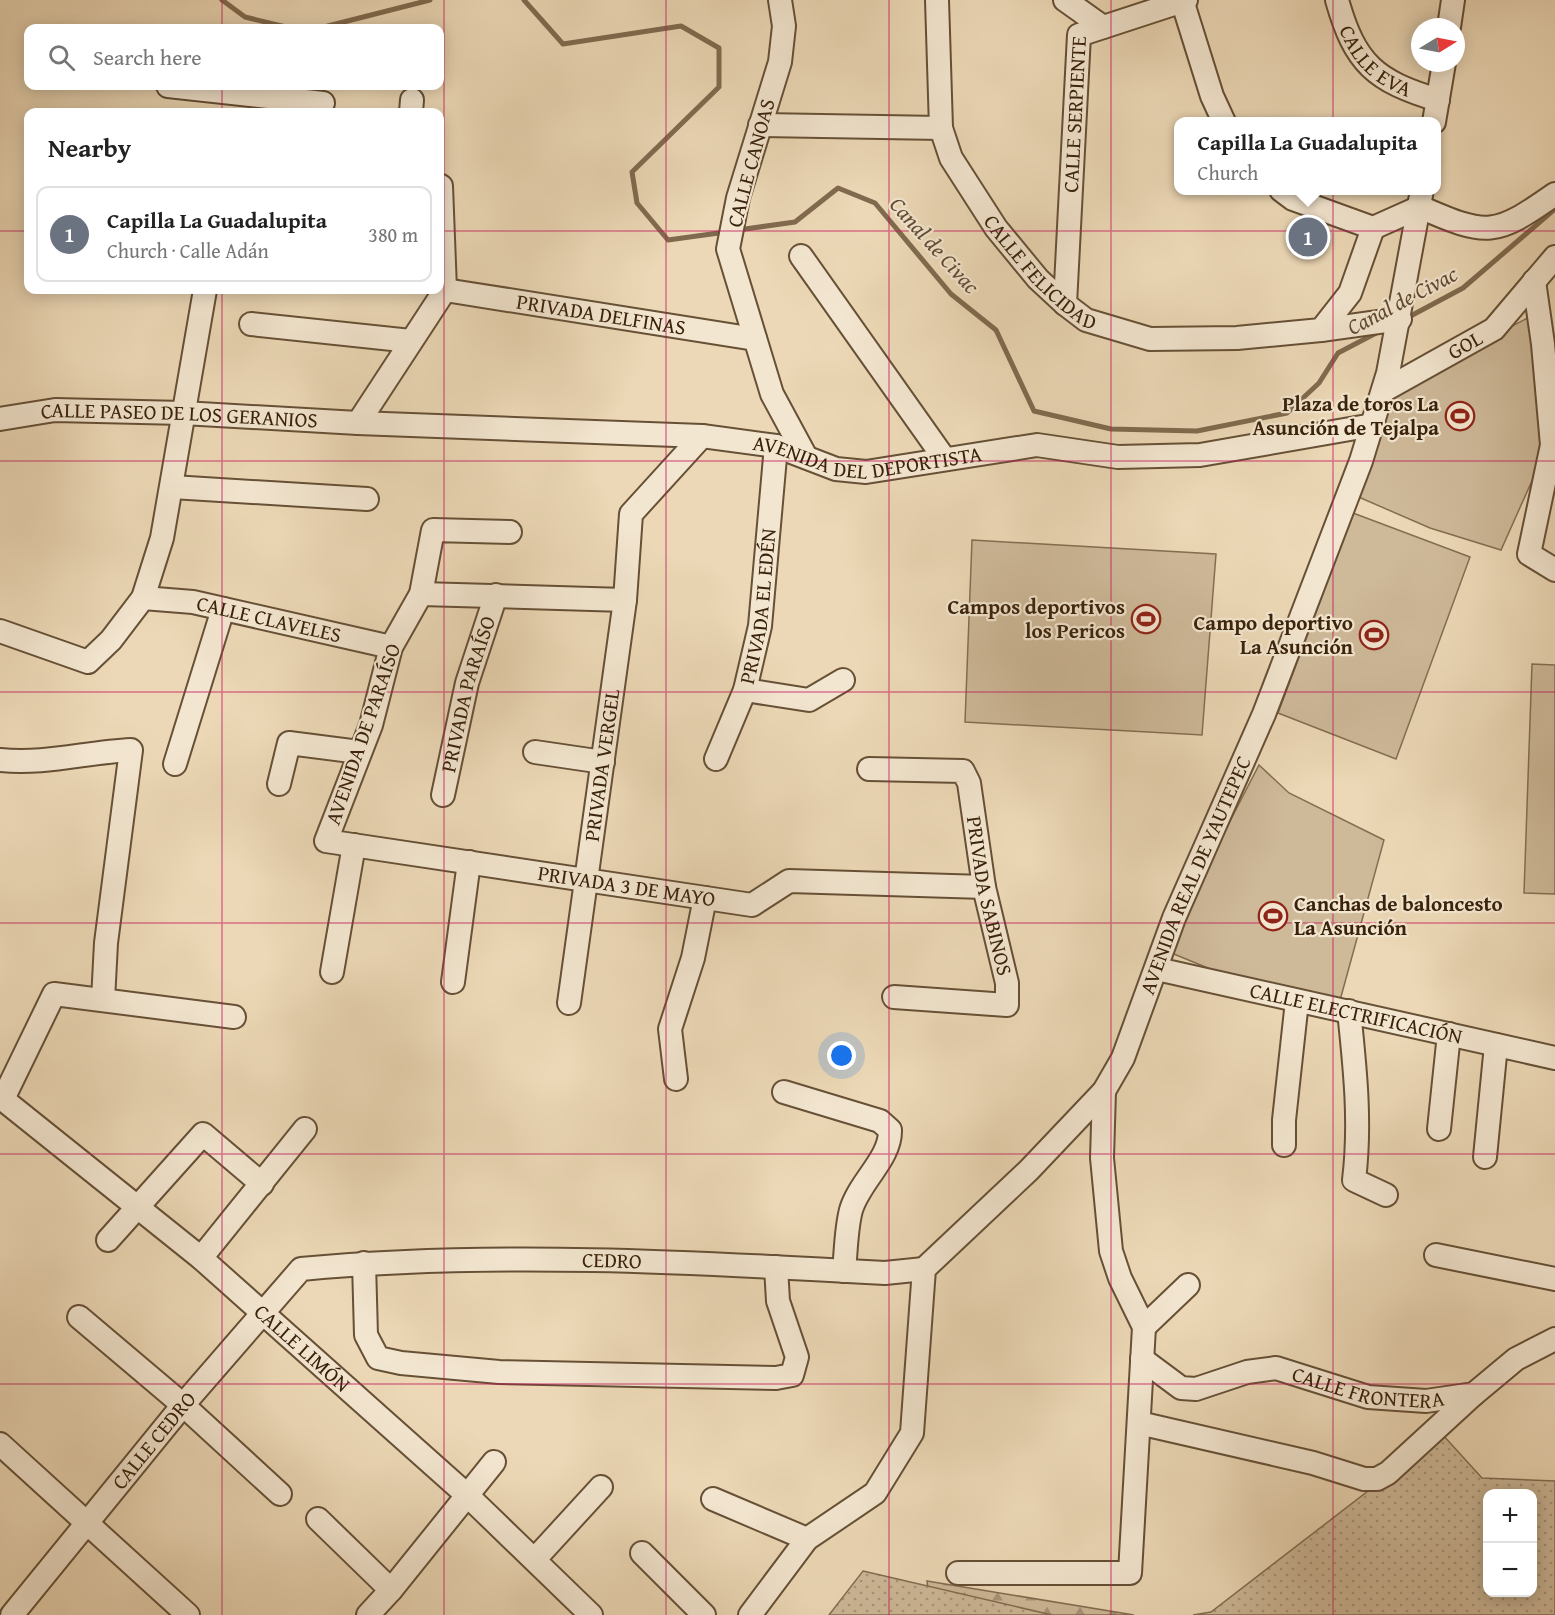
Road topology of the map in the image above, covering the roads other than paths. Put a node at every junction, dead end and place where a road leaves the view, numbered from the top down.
1 (780, 0) edge
2 (937, 0) edge
3 (1065, 0) edge
4 (1184, 0) edge
5 (1336, 0) edge
6 (1454, 0) edge
7 (1451, 18) edge
8 (1103, 27) junction
9 (1442, 72) edge
10 (184, 90) edge
11 (236, 103) edge
12 (323, 103) dead end
13 (1436, 111) edge
14 (1222, 117) edge
15 (760, 125) junction
16 (941, 128) junction
17 (1555, 194) edge
18 (1288, 195) edge
19 (1421, 199) edge
20 (1373, 228) junction
21 (801, 256) dead end
22 (1555, 257) edge
23 (444, 270) edge
24 (1534, 281) junction
25 (445, 291) joint
26 (204, 294) edge
27 (443, 294) edge
28 (1065, 304) junction
29 (1399, 320) junction
30 (251, 324) dead end
31 (1322, 330) junction
32 (754, 339) junction
33 (411, 341) junction
34 (1385, 382) junction
35 (183, 413) junction
36 (0, 419) edge
37 (358, 423) junction
38 (1372, 425) junction
39 (702, 436) junction
40 (1554, 445) edge
41 (776, 446) junction
42 (806, 457) junction
43 (944, 458) junction
44 (1550, 486) edge
45 (171, 487) junction
46 (367, 499) dead end
47 (510, 532) dead end
48 (1555, 570) edge
49 (421, 594) junction
50 (496, 595) junction
51 (143, 598) junction
52 (625, 600) junction
53 (223, 609) junction
54 (0, 631) edge
55 (391, 647) junction
56 (843, 680) dead end
57 (745, 690) junction
58 (359, 752) junction
59 (535, 752) dead end
60 (716, 759) dead end
61 (0, 760) edge
62 (603, 762) junction
63 (175, 764) dead end
64 (869, 769) dead end
65 (279, 784) dead end
66 (443, 795) dead end
67 (326, 841) joint
68 (354, 845) junction
69 (469, 862) junction
70 (586, 881) junction
71 (984, 887) junction
72 (705, 898) junction
73 (1157, 969) junction
74 (332, 972) dead end
75 (453, 982) dead end
76 (894, 997) dead end
77 (103, 1000) junction
78 (1297, 1000) junction
79 (569, 1003) dead end
80 (1349, 1011) junction
81 (234, 1017) dead end
82 (1449, 1034) junction
83 (1496, 1045) junction
84 (1555, 1058) edge
85 (676, 1079) dead end
86 (1104, 1091) junction
87 (784, 1092) dead end
88 (1, 1098) edge
89 (305, 1129) dead end
90 (1438, 1129) dead end
91 (1284, 1145) dead end
92 (1485, 1157) dead end
93 (262, 1184) junction
94 (1386, 1195) dead end
95 (139, 1206) junction
96 (108, 1240) dead end
97 (1436, 1255) dead end
98 (201, 1258) junction
99 (364, 1263) junction
100 (776, 1267) junction
101 (301, 1269) joint
102 (924, 1269) junction
103 (844, 1271) junction
104 (1555, 1279) edge
105 (1188, 1285) dead end
106 (262, 1312) junction
107 (80, 1317) dead end
108 (1144, 1327) junction
109 (1555, 1339) edge
110 (1142, 1359) junction
111 (1474, 1394) junction
112 (183, 1405) junction
113 (1139, 1423) junction
114 (0, 1444) edge
115 (494, 1462) dead end
116 (601, 1487) dead end
117 (280, 1494) dead end
118 (468, 1496) junction
119 (713, 1499) dead end
120 (318, 1519) dead end
121 (87, 1522) junction
122 (807, 1539) junction
123 (642, 1552) dead end
124 (535, 1559) junction
125 (958, 1574) dead end
126 (391, 1590) junction
127 (0, 1607) edge
128 (10, 1615) edge
129 (188, 1615) edge
130 (368, 1615) edge
131 (591, 1615) edge
132 (704, 1615) edge
133 (750, 1615) edge

1 - 15 street, CALLE CANOAS
2 - 16 street, CALLE FELICIDAD
3 - 8 street
4 - 8 street, CALLE SERPIENTE
4 - 14 street
5 - 13 street, CALLE EVA
6 - 7 street
8 - 28 street, CALLE SERPIENTE
9 - 13 street
10 - 11 street
11 - 12 street
15 - 16 street
15 - 32 street, CALLE CANOAS
16 - 28 street, CALLE FELICIDAD
17 - 19 street
18 - 20 street
19 - 20 street
19 - 29 street, AVENIDA REAL DE YAUTEPEC
20 - 31 street
21 - 43 street
22 - 24 street, GOL
23 - 25 street
24 - 34 street, GOL
24 - 40 street
25 - 32 street, PRIVADA DELFINAS
26 - 35 street
27 - 33 street
28 - 31 street, CALLE FELICIDAD
29 - 31 street, CALLE FELICIDAD
29 - 34 street, AVENIDA REAL DE YAUTEPEC
30 - 33 street
32 - 42 street, CALLE CANOAS
33 - 37 street
34 - 38 street, AVENIDA REAL DE YAUTEPEC
35 - 36 street, CALLE PASEO DE LOS GERANIOS
35 - 37 street, CALLE PASEO DE LOS GERANIOS
35 - 45 street
37 - 39 street, AVENIDA DEL DEPORTISTA
38 - 43 street, AVENIDA DEL DEPORTISTA
38 - 73 street, AVENIDA REAL DE YAUTEPEC
39 - 41 street, AVENIDA DEL DEPORTISTA
39 - 52 street, PRIVADA VERGEL
40 - 44 street
41 - 42 street, AVENIDA DEL DEPORTISTA
41 - 57 street, PRIVADA EL EDÉN
42 - 43 street, AVENIDA DEL DEPORTISTA
44 - 48 street
45 - 46 street
45 - 51 street
47 - 49 street, AVENIDA DE PARAÍSO
49 - 50 street
49 - 55 street, AVENIDA DE PARAÍSO
50 - 52 street
50 - 66 street, PRIVADA PARAÍSO
51 - 53 street, CALLE CLAVELES
51 - 54 street
52 - 62 street, PRIVADA VERGEL
53 - 55 street, CALLE CLAVELES
53 - 63 street
55 - 58 street, AVENIDA DE PARAÍSO
56 - 57 street
57 - 60 street, PRIVADA EL EDÉN
58 - 65 street
58 - 67 street, AVENIDA DE PARAÍSO
59 - 62 street
61 - 77 street
62 - 70 street, PRIVADA VERGEL
64 - 71 street, PRIVADA SABINOS
67 - 68 street, PRIVADA 3 DE MAYO
68 - 69 street, PRIVADA 3 DE MAYO
68 - 74 street
69 - 70 street, PRIVADA 3 DE MAYO
69 - 75 street
70 - 72 street, PRIVADA 3 DE MAYO
70 - 79 street, PRIVADA VERGEL
71 - 72 street, PRIVADA 3 DE MAYO
71 - 76 street, PRIVADA SABINOS
72 - 85 street
73 - 78 street, CALLE ELECTRIFICACIÓN
73 - 86 street, AVENIDA REAL DE YAUTEPEC
77 - 81 street
77 - 88 street
78 - 80 street, CALLE ELECTRIFICACIÓN
78 - 91 street
80 - 82 street, CALLE ELECTRIFICACIÓN
80 - 94 street
82 - 83 street, CALLE ELECTRIFICACIÓN
82 - 90 street
83 - 84 street, CALLE ELECTRIFICACIÓN
83 - 92 street
86 - 102 street, AVENIDA REAL DE YAUTEPEC
86 - 108 street
87 - 103 street
88 - 95 street, CALLE LIMÓN
89 - 93 street
93 - 95 street
93 - 98 street
95 - 96 street
95 - 98 street, CALLE LIMÓN
97 - 104 street
98 - 106 street, CALLE LIMÓN
99 - 100 street, CEDRO
99 - 100 street
99 - 101 street, CEDRO
100 - 103 street, CEDRO
101 - 106 street, CALLE CEDRO
102 - 103 street, CEDRO
102 - 122 street
105 - 108 street
106 - 112 street, CALLE CEDRO
106 - 118 street, CALLE LIMÓN
107 - 112 street
108 - 110 street
109 - 111 street, CALLE FRONTERA
110 - 111 street, CALLE FRONTERA
110 - 113 street
111 - 113 street
112 - 117 street
112 - 121 street, CALLE CEDRO
113 - 125 street
114 - 121 street
115 - 118 street
116 - 124 street
118 - 124 street, CALLE LIMÓN
118 - 126 street
119 - 122 street
120 - 126 street
121 - 128 street, CALLE CEDRO
121 - 129 street
122 - 133 street
123 - 132 street
124 - 131 street, CALLE LIMÓN
126 - 130 street
127 - 128 street

